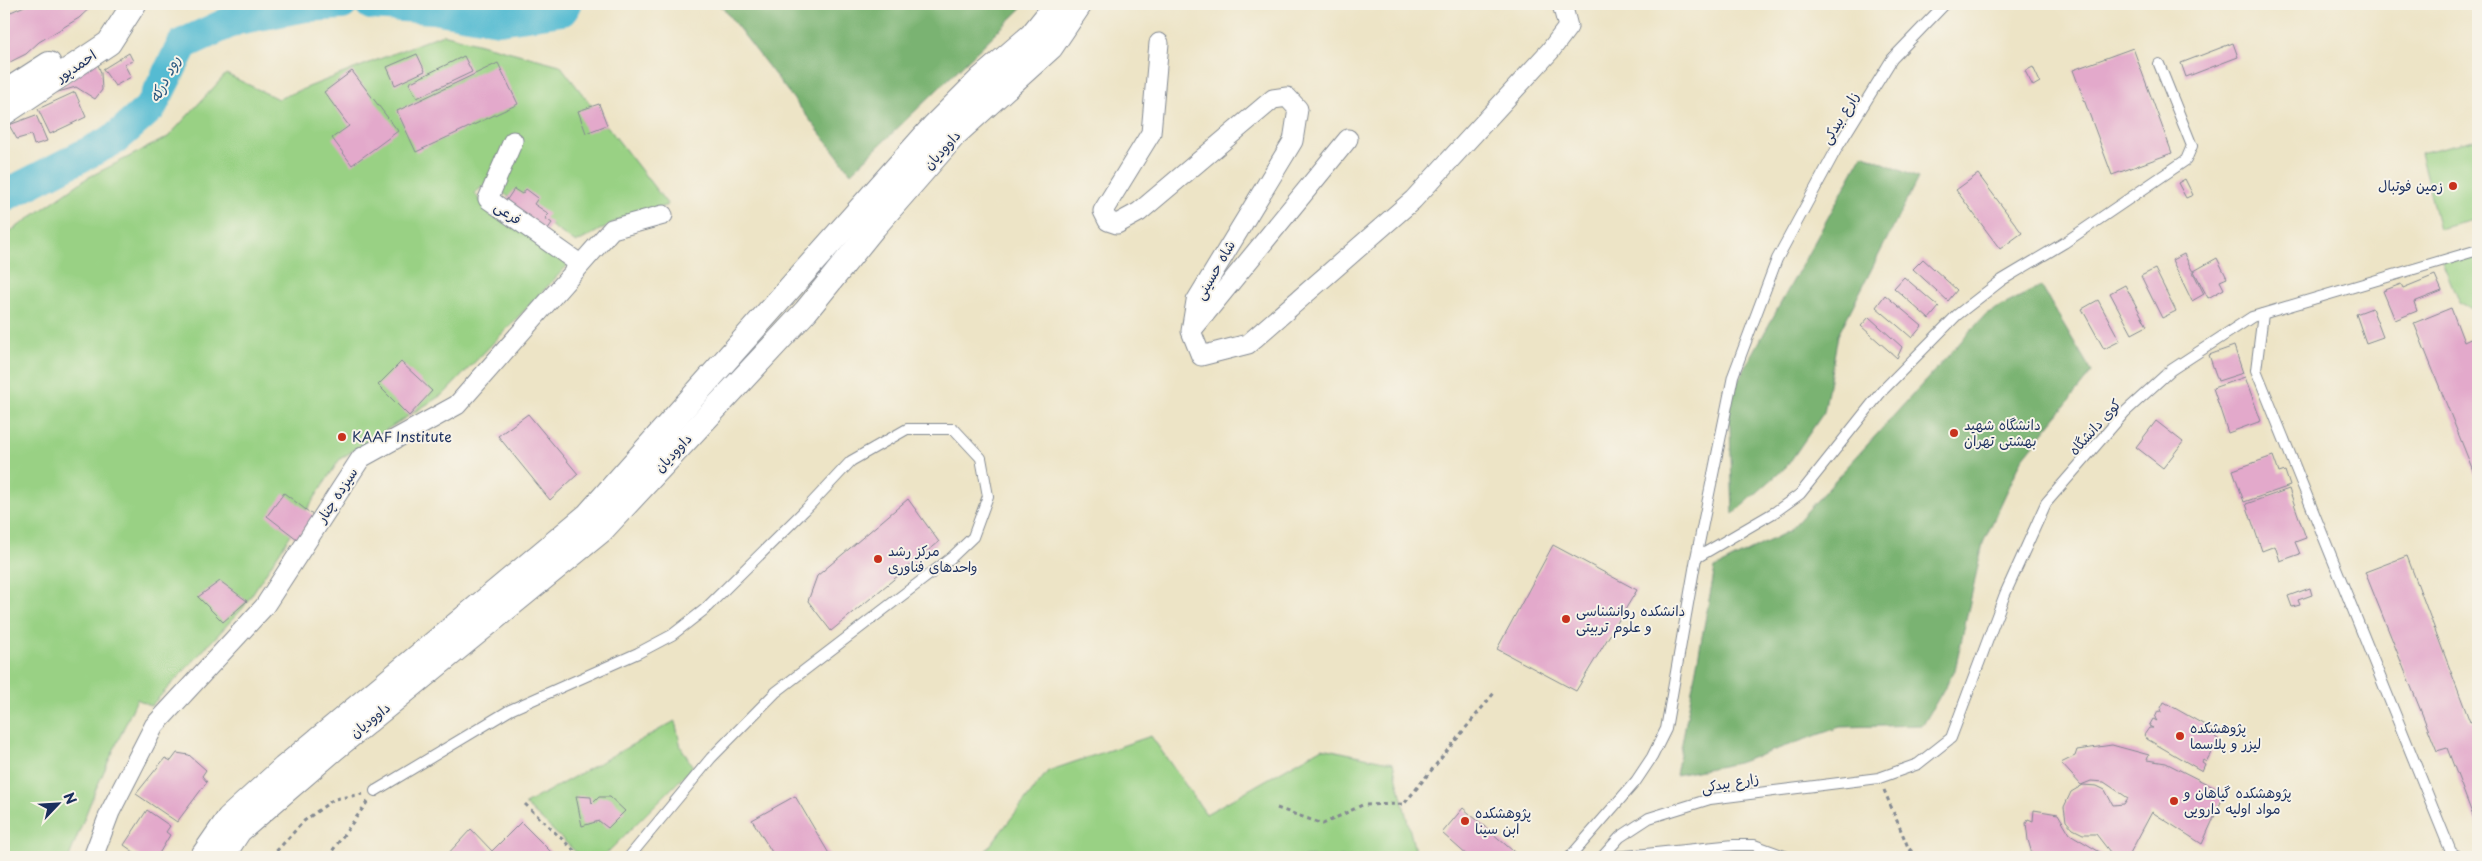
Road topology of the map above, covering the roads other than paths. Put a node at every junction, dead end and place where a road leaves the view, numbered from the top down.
1 (134, 4) edge
2 (1057, 4) edge
3 (1080, 4) edge
4 (1562, 4) edge
5 (1945, 4) edge
6 (1159, 43) dead end
7 (2159, 64) dead end
8 (4, 93) edge
9 (4, 113) edge
10 (1348, 139) dead end
11 (513, 141) dead end
12 (663, 215) dead end
13 (2478, 250) edge
14 (580, 264) junction
15 (2263, 314) junction
16 (1191, 331) junction
17 (723, 365) junction
18 (747, 375) junction
19 (1696, 558) junction
20 (1879, 778) joint
21 (375, 791) road end
22 (93, 857) edge
23 (202, 857) edge
24 (222, 857) edge
25 (629, 857) edge
26 (1570, 857) edge
27 (1602, 857) edge
28 (1616, 857) edge
29 (1787, 857) edge
30 (2459, 857) edge

1 - 8 street, احمدپور
1 - 9 street, احمدپور
2 - 17 street, داوودیان
3 - 18 street, داوودیان
4 - 16 street
5 - 19 lane, زارع بیدکی
6 - 16 street, شاه حسینی
7 - 19 lane
10 - 16 street
11 - 14 street, فرعی
12 - 14 street, سیزده چنار
13 - 15 lane, کوی دانشگاه
14 - 22 street, سیزده چنار
15 - 20 lane, کوی دانشگاه
15 - 30 lane
17 - 18 street
17 - 23 street, داوودیان
18 - 24 street, داوودیان
19 - 26 lane, زارع بیدکی
20 - 27 lane, زارع بیدکی
21 - 25 lane
28 - 29 lane

